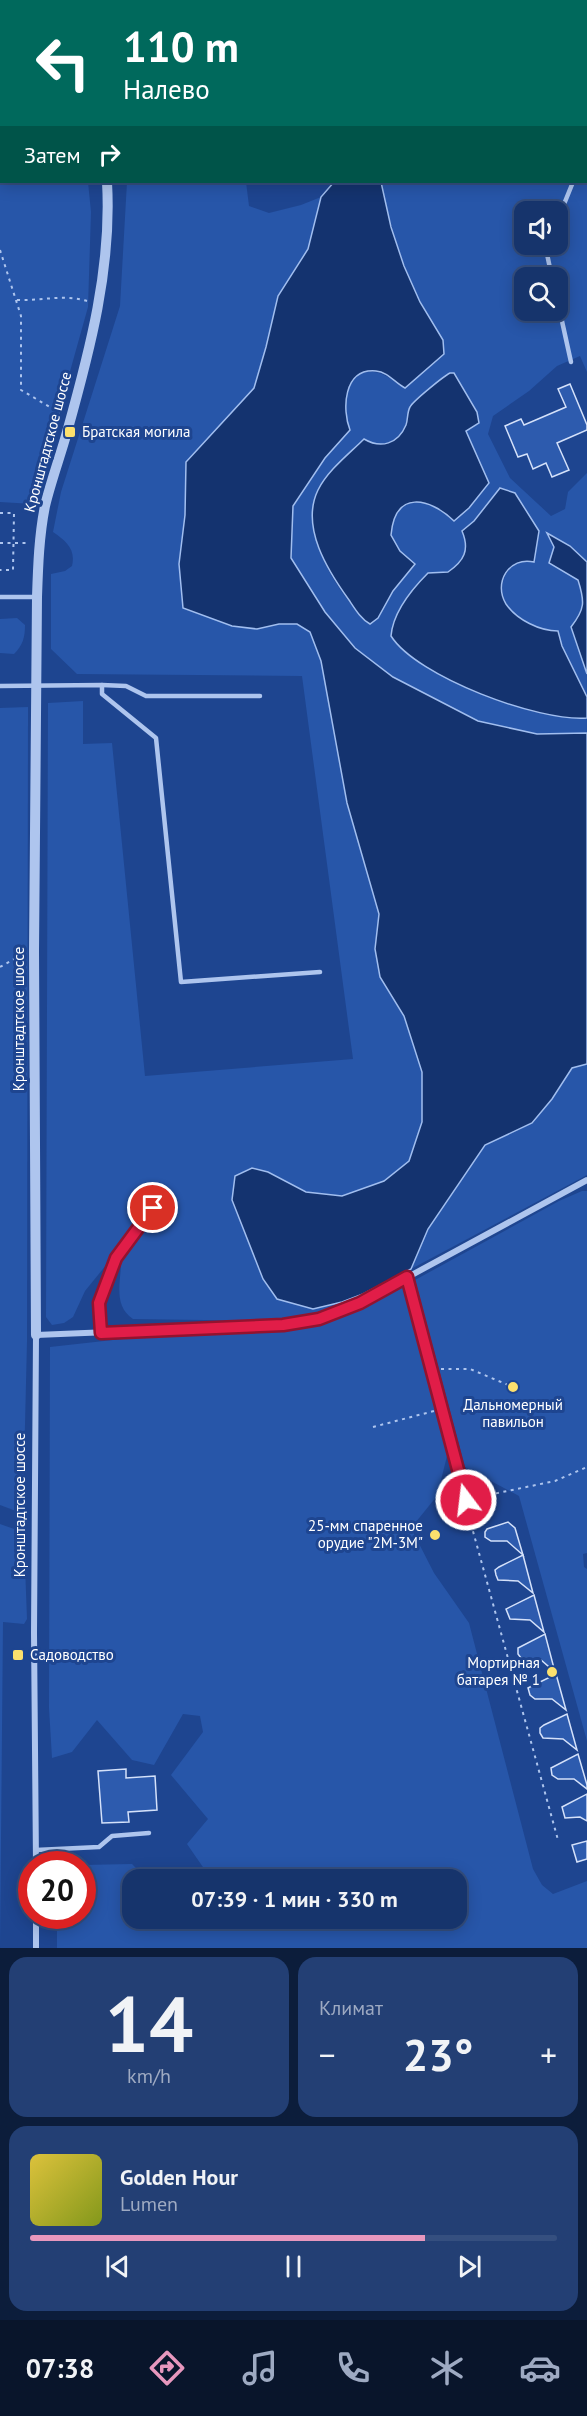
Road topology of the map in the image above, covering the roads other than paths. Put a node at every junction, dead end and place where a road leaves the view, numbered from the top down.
1 (107, 183) edge
2 (573, 183) edge
3 (565, 201) edge
4 (562, 321) edge
5 (571, 362) dead end
6 (0, 597) edge
7 (37, 597) junction
8 (37, 685) junction
9 (102, 685) junction
10 (0, 686) edge
11 (260, 696) dead end
12 (320, 972) dead end
13 (587, 1179) edge
14 (153, 1208) dead end
15 (407, 1277) junction
16 (101, 1333) junction
17 (36, 1335) junction
18 (466, 1500) road end
19 (149, 1833) dead end
20 (36, 1850) joint
21 (36, 1929) edge
22 (36, 1948) edge

1 - 7 street, Кронштадтское шоссе
2 - 3 lane
4 - 5 lane
6 - 7 lane
7 - 8 street, Кронштадтское шоссе
8 - 9 lane
8 - 10 lane
8 - 17 street, Кронштадтское шоссе
9 - 11 lane
9 - 12 lane
13 - 15 street
14 - 16 lane
15 - 16 street
15 - 18 lane
16 - 17 street
17 - 20 street, Кронштадтское шоссе
19 - 20 lane
21 - 22 street

